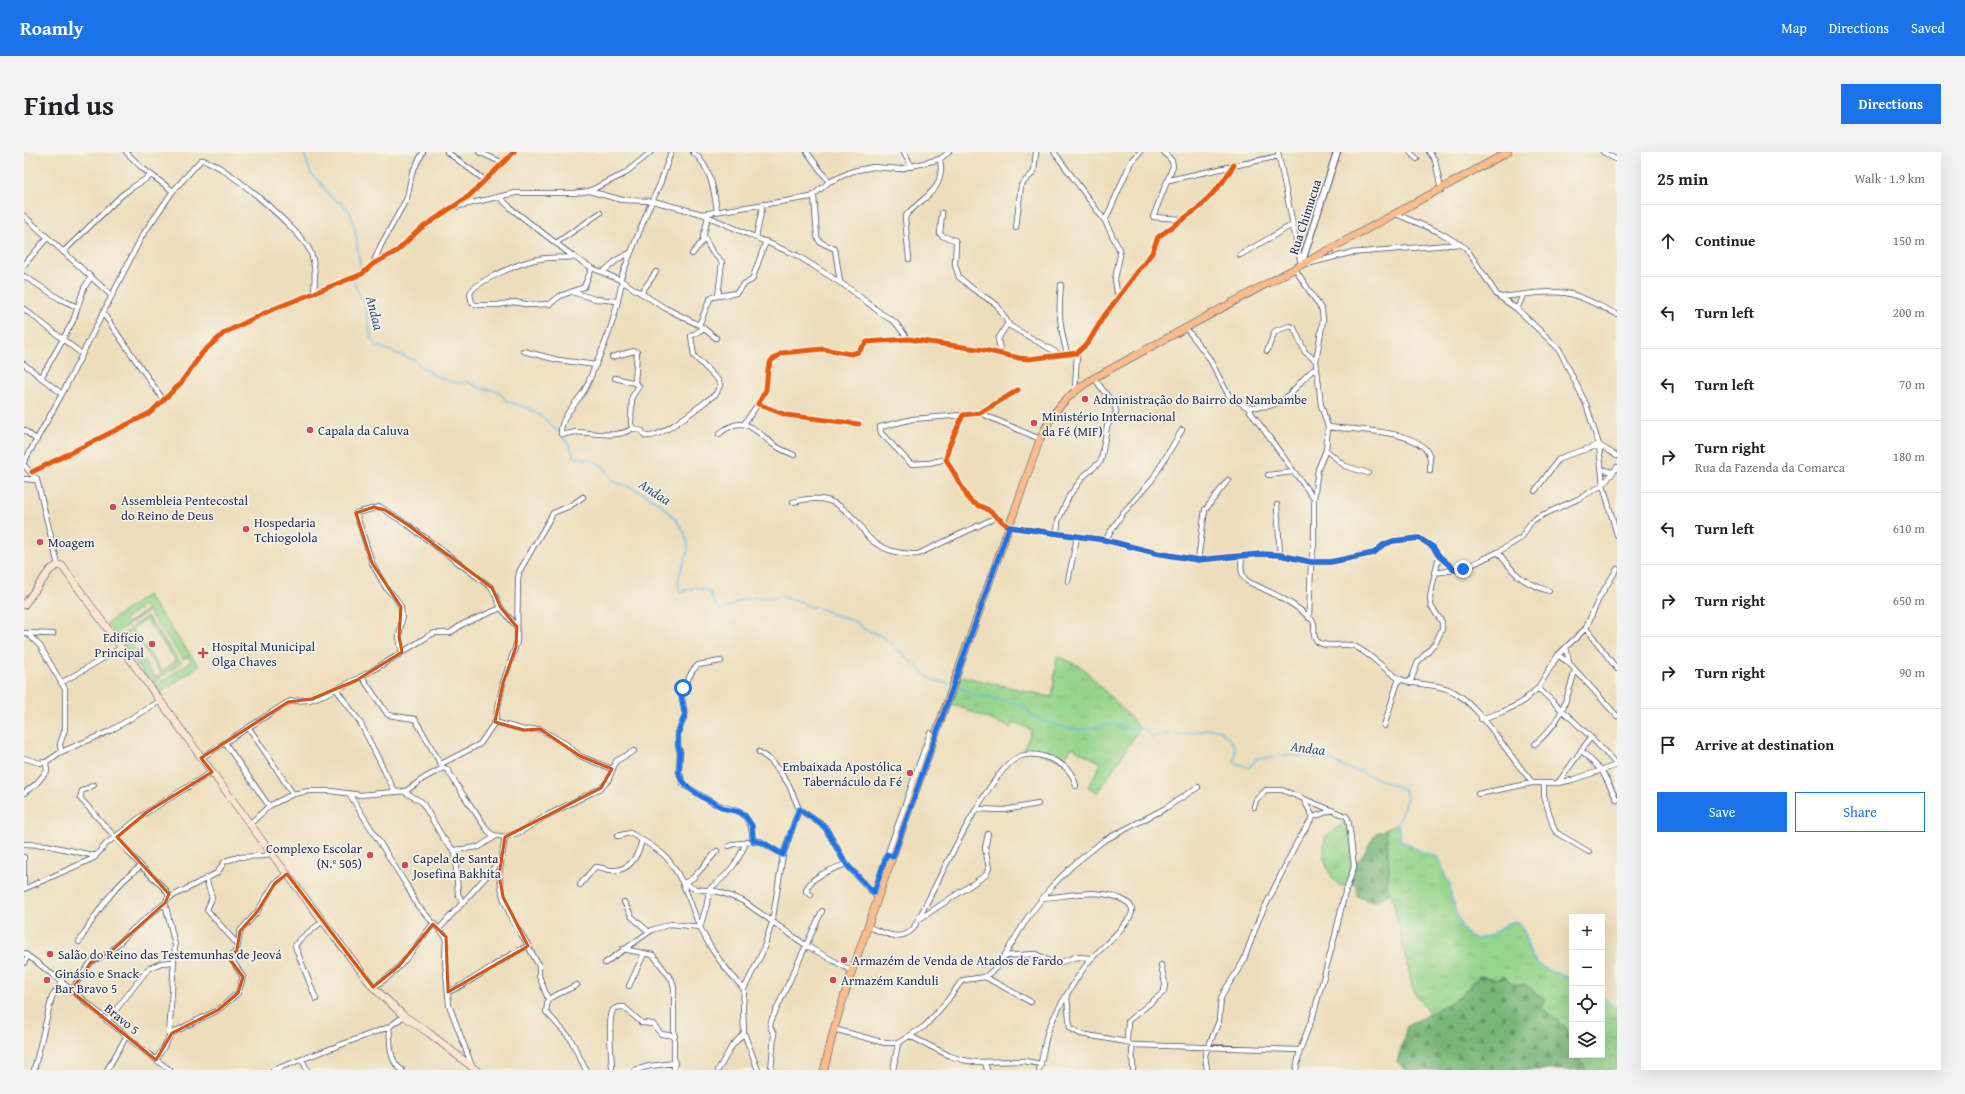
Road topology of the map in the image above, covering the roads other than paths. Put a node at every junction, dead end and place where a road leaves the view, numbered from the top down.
1 (126, 152) edge
2 (423, 152) edge
3 (447, 152) edge
4 (479, 152) edge
5 (514, 152) edge
6 (651, 152) edge
7 (671, 152) edge
8 (693, 152) edge
9 (807, 152) edge
10 (904, 152) edge
11 (949, 152) edge
12 (1036, 152) edge
13 (1054, 152) edge
14 (1140, 152) edge
15 (1164, 152) edge
16 (1337, 152) edge
17 (1410, 152) edge
18 (1429, 152) edge
19 (1508, 152) edge
20 (1603, 152) edge
21 (1278, 154) edge
22 (940, 158) junction
23 (1417, 158) dead end
24 (1617, 160) edge
25 (503, 163) junction
26 (912, 166) junction
27 (1234, 166) junction
28 (152, 175) junction
29 (1169, 180) junction
30 (486, 181) junction
31 (829, 182) junction
32 (1440, 190) junction
33 (173, 191) junction
34 (589, 191) junction
35 (814, 196) junction
36 (499, 197) junction
37 (653, 201) junction
38 (763, 204) junction
39 (449, 208) junction
40 (718, 211) junction
41 (600, 213) dead end
42 (942, 213) dead end
43 (702, 214) junction
44 (1396, 214) junction
45 (24, 216) edge
46 (708, 217) junction
47 (1182, 219) junction
48 (1105, 221) junction
49 (1292, 224) junction
50 (1016, 228) dead end
51 (703, 235) junction
52 (756, 237) junction
53 (48, 238) junction
54 (766, 241) junction
55 (556, 243) junction
56 (1461, 244) junction
57 (63, 252) junction
58 (630, 253) junction
59 (692, 254) dead end
60 (1240, 256) dead end
61 (574, 257) junction
62 (909, 259) dead end
63 (373, 264) junction
64 (24, 266) edge
65 (1298, 267) junction
66 (592, 268) junction
67 (603, 272) junction
68 (656, 272) dead end
69 (24, 276) edge
70 (91, 278) junction
71 (621, 280) junction
72 (840, 282) junction
73 (1061, 285) dead end
74 (572, 292) junction
75 (641, 293) junction
76 (314, 294) junction
77 (1523, 295) junction
78 (112, 296) junction
79 (718, 296) junction
80 (1501, 297) junction
81 (1118, 299) junction
82 (618, 301) junction
83 (77, 307) junction
84 (24, 309) edge
85 (1517, 309) junction
86 (103, 313) junction
87 (1617, 314) edge
88 (1008, 323) junction
89 (701, 327) junction
90 (1186, 328) junction
91 (63, 338) junction
92 (716, 338) dead end
93 (908, 339) junction
94 (522, 351) dead end
95 (1267, 351) dead end
96 (1077, 353) junction
97 (82, 354) junction
98 (1001, 354) junction
99 (1064, 355) junction
100 (612, 357) dead end
101 (1316, 361) junction
102 (24, 364) edge
103 (596, 365) junction
104 (1317, 367) junction
105 (41, 378) junction
106 (614, 378) dead end
107 (1094, 378) junction
108 (635, 383) junction
109 (1076, 389) junction
110 (1018, 390) dead end
111 (62, 394) junction
112 (164, 402) junction
113 (758, 404) junction
114 (1247, 407) junction
115 (980, 413) junction
116 (963, 415) junction
117 (744, 424) junction
118 (859, 424) dead end
119 (1328, 427) junction
120 (633, 428) junction
121 (24, 430) edge
122 (1182, 430) dead end
123 (719, 434) dead end
124 (1040, 439) junction
125 (37, 440) junction
126 (1599, 445) junction
127 (1326, 450) junction
128 (794, 455) dead end
129 (1617, 456) edge
130 (946, 459) junction
131 (24, 462) edge
132 (24, 466) edge
133 (1617, 467) edge
134 (1601, 469) junction
135 (1430, 471) dead end
136 (32, 472) junction
137 (1293, 472) junction
138 (1612, 472) junction
139 (1368, 473) dead end
140 (1268, 474) dead end
141 (24, 479) edge
142 (37, 480) junction
143 (1228, 480) dead end
144 (1603, 485) junction
145 (1535, 491) dead end
146 (583, 497) dead end
147 (1314, 499) junction
148 (793, 502) dead end
149 (1277, 505) dead end
150 (997, 517) junction
151 (1009, 527) junction
152 (1058, 533) junction
153 (1617, 535) edge
154 (1076, 537) junction
155 (1105, 540) junction
156 (1498, 552) junction
157 (1280, 555) junction
158 (1242, 556) junction
159 (1439, 556) junction
160 (1198, 560) junction
161 (1311, 562) junction
162 (58, 565) junction
163 (1617, 569) edge
164 (1455, 570) junction
165 (1434, 573) junction
166 (1068, 581) dead end
167 (1549, 591) dead end
168 (24, 604) edge
169 (502, 608) junction
170 (1309, 618) junction
171 (517, 627) junction
172 (1586, 628) junction
173 (26, 634) edge
174 (53, 634) dead end
175 (1566, 647) junction
176 (121, 648) junction
177 (402, 652) junction
178 (1558, 655) junction
179 (721, 661) dead end
180 (1568, 663) junction
181 (1617, 669) edge
182 (1575, 671) junction
183 (362, 677) junction
184 (1399, 678) junction
185 (61, 683) junction
186 (1410, 683) junction
187 (336, 688) junction
188 (1538, 688) junction
189 (160, 701) junction
190 (1563, 711) junction
191 (1617, 716) edge
192 (1481, 719) junction
193 (495, 722) junction
194 (1384, 726) dead end
195 (249, 728) junction
196 (930, 733) dead end
197 (1591, 737) junction
198 (225, 743) junction
199 (1535, 744) dead end
200 (1581, 750) junction
201 (634, 751) dead end
202 (61, 752) junction
203 (759, 752) dead end
204 (24, 758) edge
205 (201, 758) junction
206 (46, 762) junction
207 (1617, 765) edge
208 (442, 766) junction
209 (612, 769) junction
210 (1602, 771) junction
211 (212, 772) junction
212 (1532, 783) junction
213 (1544, 783) junction
214 (1558, 783) junction
215 (94, 786) dead end
216 (1076, 786) dead end
217 (1198, 787) dead end
218 (403, 791) junction
219 (395, 792) junction
220 (24, 793) edge
221 (293, 794) junction
222 (1478, 794) dead end
223 (350, 795) junction
224 (1304, 800) junction
225 (1617, 800) edge
226 (1038, 804) dead end
227 (269, 806) junction
228 (1254, 807) dead end
229 (799, 809) junction
230 (977, 809) junction
231 (1330, 811) junction
232 (1313, 817) junction
233 (250, 824) junction
234 (988, 834) dead end
235 (897, 835) junction
236 (496, 836) junction
237 (617, 836) dead end
238 (116, 837) junction
239 (505, 837) junction
240 (642, 840) junction
241 (753, 841) junction
242 (746, 842) junction
243 (24, 844) edge
244 (729, 846) dead end
245 (454, 850) junction
246 (717, 852) dead end
247 (1589, 852) dead end
248 (271, 853) junction
249 (783, 855) junction
250 (96, 856) junction
251 (24, 857) edge
252 (501, 860) junction
253 (846, 864) junction
254 (141, 866) junction
255 (287, 874) junction
256 (206, 878) junction
257 (684, 883) junction
258 (580, 885) dead end
259 (24, 888) edge
260 (709, 889) junction
261 (876, 895) junction
262 (811, 896) dead end
263 (1043, 898) junction
264 (166, 901) junction
265 (624, 902) dead end
266 (464, 903) junction
267 (822, 911) dead end
268 (918, 920) junction
269 (323, 921) junction
270 (772, 923) junction
271 (433, 924) junction
272 (868, 926) junction
273 (700, 927) junction
274 (439, 929) junction
275 (648, 931) junction
276 (79, 942) dead end
277 (238, 945) junction
278 (528, 946) junction
279 (807, 946) junction
280 (623, 949) junction
281 (26, 954) edge
282 (644, 954) junction
283 (1005, 956) junction
284 (1092, 958) junction
285 (173, 962) junction
286 (24, 963) edge
287 (605, 963) dead end
288 (1161, 965) dead end
289 (852, 971) junction
290 (985, 977) junction
291 (62, 981) junction
292 (577, 985) dead end
293 (629, 986) dead end
294 (373, 987) junction
295 (744, 989) junction
296 (71, 991) junction
297 (448, 992) junction
298 (1067, 996) junction
299 (316, 999) dead end
300 (548, 999) junction
301 (1031, 1002) dead end
302 (404, 1016) junction
303 (107, 1021) junction
304 (389, 1027) junction
305 (834, 1029) junction
306 (744, 1033) junction
307 (169, 1036) junction
308 (675, 1036) junction
309 (910, 1036) junction
310 (126, 1037) junction
311 (1126, 1042) junction
312 (898, 1043) junction
313 (1132, 1046) junction
314 (1207, 1048) junction
315 (1300, 1050) junction
316 (156, 1060) junction
317 (302, 1060) junction
318 (985, 1062) junction
319 (674, 1063) junction
320 (1041, 1064) junction
321 (474, 1069) edge
322 (34, 1070) edge
323 (107, 1070) edge
324 (170, 1070) edge
325 (273, 1070) edge
326 (307, 1070) edge
327 (402, 1070) edge
328 (586, 1070) edge
329 (612, 1070) edge
330 (635, 1070) edge
331 (674, 1070) edge
332 (718, 1070) edge
333 (758, 1070) edge
334 (771, 1070) edge
335 (824, 1070) edge
336 (893, 1070) edge
337 (987, 1070) edge
338 (1039, 1070) edge
339 (1133, 1070) edge
340 (1207, 1070) edge
341 (1296, 1070) edge

1 - 28 street
2 - 63 street
3 - 30 street
4 - 25 street
5 - 25 street
6 - 34 street
7 - 37 street
8 - 40 street
9 - 31 street
10 - 26 street
11 - 22 street
12 - 50 street
13 - 48 street
14 - 48 street
15 - 29 street
16 - 65 street, Rua Chimucua
17 - 23 street
18 - 32 street
19 - 32 main road
20 - 24 street
21 - 27 street
21 - 49 street
22 - 26 street
22 - 62 street
25 - 30 street
26 - 31 street
27 - 29 street
27 - 47 street
28 - 33 street
28 - 57 street
29 - 47 street
30 - 39 street
31 - 35 street
32 - 44 main road
33 - 76 street
33 - 78 street
34 - 36 street
34 - 37 street
35 - 38 street
35 - 72 street
36 - 39 street
36 - 55 street
37 - 43 street
37 - 58 street
38 - 40 street
38 - 52 street
39 - 63 street
40 - 43 street
41 - 55 street
42 - 88 street
43 - 46 street
44 - 56 street
44 - 65 main road
45 - 53 street
46 - 51 street
46 - 52 street
47 - 81 street
48 - 81 street
49 - 60 street
49 - 65 street
51 - 59 street
51 - 79 street
52 - 54 street
53 - 57 street
53 - 64 street
54 - 72 street
54 - 79 street
55 - 61 street
56 - 65 street
56 - 80 street
57 - 70 street
58 - 67 street
58 - 71 street
61 - 66 street
61 - 74 street
63 - 76 street
65 - 90 main road
65 - 101 street
66 - 67 street
66 - 74 street
67 - 71 street
68 - 75 street
69 - 83 street
70 - 78 street
70 - 83 street
71 - 75 street
71 - 82 street
72 - 93 street
73 - 99 street
74 - 82 street
75 - 89 street
76 - 112 street
77 - 80 street
77 - 85 street
77 - 87 street
78 - 86 street
79 - 89 street
80 - 85 street
81 - 96 street
82 - 103 street
83 - 91 street
84 - 91 street
85 - 126 street
86 - 97 street
86 - 112 street
88 - 98 street
88 - 99 street
89 - 92 street
89 - 120 street
90 - 107 main road
90 - 114 street
91 - 97 street
91 - 105 street
93 - 98 street
93 - 113 street
94 - 103 street
95 - 101 street
96 - 99 street
96 - 109 street
97 - 111 street
98 - 99 street
100 - 108 street
101 - 104 street
102 - 105 street
103 - 120 street
104 - 114 street
104 - 119 street
105 - 111 street
106 - 108 street
107 - 109 main road
107 - 152 street
108 - 120 street
109 - 124 main road
110 - 115 street
111 - 125 street
112 - 136 street
113 - 117 street
113 - 118 street
114 - 137 street
115 - 116 street
115 - 124 street
116 - 130 street
116 - 130 street
117 - 123 street
117 - 128 street
119 - 127 street
119 - 135 street
121 - 125 street
122 - 155 street
124 - 151 main road
125 - 131 street
126 - 129 street
126 - 134 street
126 - 145 street
127 - 139 street
127 - 147 street
130 - 150 street
132 - 136 street
133 - 138 street
134 - 138 street
134 - 144 street
136 - 142 street
137 - 140 street
137 - 147 street
138 - 144 street
141 - 142 street
142 - 162 street
143 - 160 street
144 - 153 street
144 - 156 street
146 - 171 street
147 - 161 street
148 - 150 street
149 - 157 street
150 - 151 street
151 - 152 street
151 - 235 main road
152 - 154 street
154 - 155 street
154 - 166 street
155 - 160 street
156 - 164 street
156 - 167 street
157 - 158 street
157 - 161 street
158 - 160 street
158 - 170 street
159 - 161 street
159 - 164 street
159 - 165 street
161 - 170 street
162 - 168 main road
162 - 176 main road
163 - 172 street
164 - 165 street
165 - 186 street
169 - 171 street
169 - 177 street
169 - 177 street
170 - 184 street
171 - 193 street
172 - 175 street
172 - 181 street
173 - 174 street
173 - 185 street
175 - 178 street
175 - 180 street
176 - 185 street
176 - 189 main road
177 - 183 street
178 - 180 street
178 - 188 street
179 - 241 street
180 - 182 street
182 - 190 street
182 - 191 street
183 - 187 street
183 - 208 street
184 - 186 street
184 - 194 street
185 - 202 street
186 - 192 street
187 - 195 street
187 - 219 street
188 - 190 street
188 - 192 street
189 - 202 street
189 - 205 main road
190 - 197 street
190 - 199 street
192 - 212 street
193 - 208 street
193 - 209 street
195 - 198 street
195 - 221 street
196 - 235 street
197 - 200 street
197 - 207 street
198 - 205 street
198 - 227 street
200 - 210 street
200 - 214 street
201 - 209 street
202 - 206 street
203 - 229 street
204 - 206 street
205 - 211 main road
206 - 220 street
207 - 210 street
208 - 218 street
208 - 236 street
209 - 239 street
210 - 214 street
210 - 225 street
211 - 233 main road
211 - 238 street
212 - 213 street
212 - 222 street
213 - 214 street
213 - 247 street
215 - 238 street
216 - 230 street
217 - 263 street
218 - 219 street
218 - 245 street
219 - 223 street
221 - 223 street
221 - 227 street
223 - 271 street
224 - 228 street
224 - 231 street
224 - 232 street
226 - 230 street
227 - 233 street
229 - 249 street
229 - 253 street
230 - 268 street
231 - 232 street
231 - 315 street
232 - 314 street
233 - 248 main road
234 - 268 street
235 - 261 main road
236 - 239 street
236 - 245 street
237 - 240 street
238 - 250 street
238 - 254 street
239 - 252 street
240 - 257 street
240 - 258 street
241 - 242 street
241 - 249 street
242 - 244 street
242 - 260 street
243 - 250 street
245 - 266 street
246 - 257 street
248 - 255 main road
248 - 256 street
249 - 270 street
250 - 259 street
251 - 259 street
252 - 266 street
252 - 278 street
253 - 261 street
253 - 262 street
254 - 264 street
254 - 276 street
255 - 269 main road
255 - 277 street
256 - 264 street
256 - 277 street
257 - 260 street
257 - 273 street
260 - 270 street
260 - 273 street
261 - 272 main road
263 - 283 street
263 - 284 street
264 - 285 street
264 - 296 street
265 - 275 street
266 - 274 street
267 - 279 street
268 - 272 street
269 - 294 main road
269 - 299 street
270 - 279 street
270 - 295 street
271 - 274 street
271 - 294 street
272 - 289 main road
273 - 275 street
273 - 295 street
274 - 297 street
275 - 280 street
277 - 307 street
278 - 297 street
278 - 300 street
279 - 289 street
279 - 334 street
280 - 282 street
280 - 287 street
281 - 286 street
281 - 291 street, Bravo 5
282 - 293 street
282 - 308 street
283 - 284 street
283 - 290 street
284 - 298 street
285 - 303 street
285 - 307 street
288 - 311 street
289 - 305 main road
290 - 301 street
290 - 309 street
291 - 296 street, Bravo 5
291 - 322 street
292 - 300 street
294 - 302 main road
295 - 306 street
296 - 303 street, Bravo 5
297 - 321 street
298 - 311 street
298 - 320 street
300 - 328 street
302 - 304 street
302 - 321 main road
303 - 310 street, Bravo 5
304 - 317 street
304 - 327 street
305 - 312 street
305 - 335 main road
306 - 332 street
306 - 333 street
307 - 316 street
308 - 319 street
308 - 329 street
309 - 312 street
309 - 318 street
310 - 316 street, Bravo 5
310 - 323 street
311 - 313 street
312 - 336 street
313 - 314 street
313 - 339 street
314 - 315 street
314 - 340 street
315 - 341 street
316 - 324 street, Bravo 5
317 - 325 street
317 - 326 street
318 - 320 street
318 - 337 street
319 - 330 street
319 - 331 street
320 - 338 street

